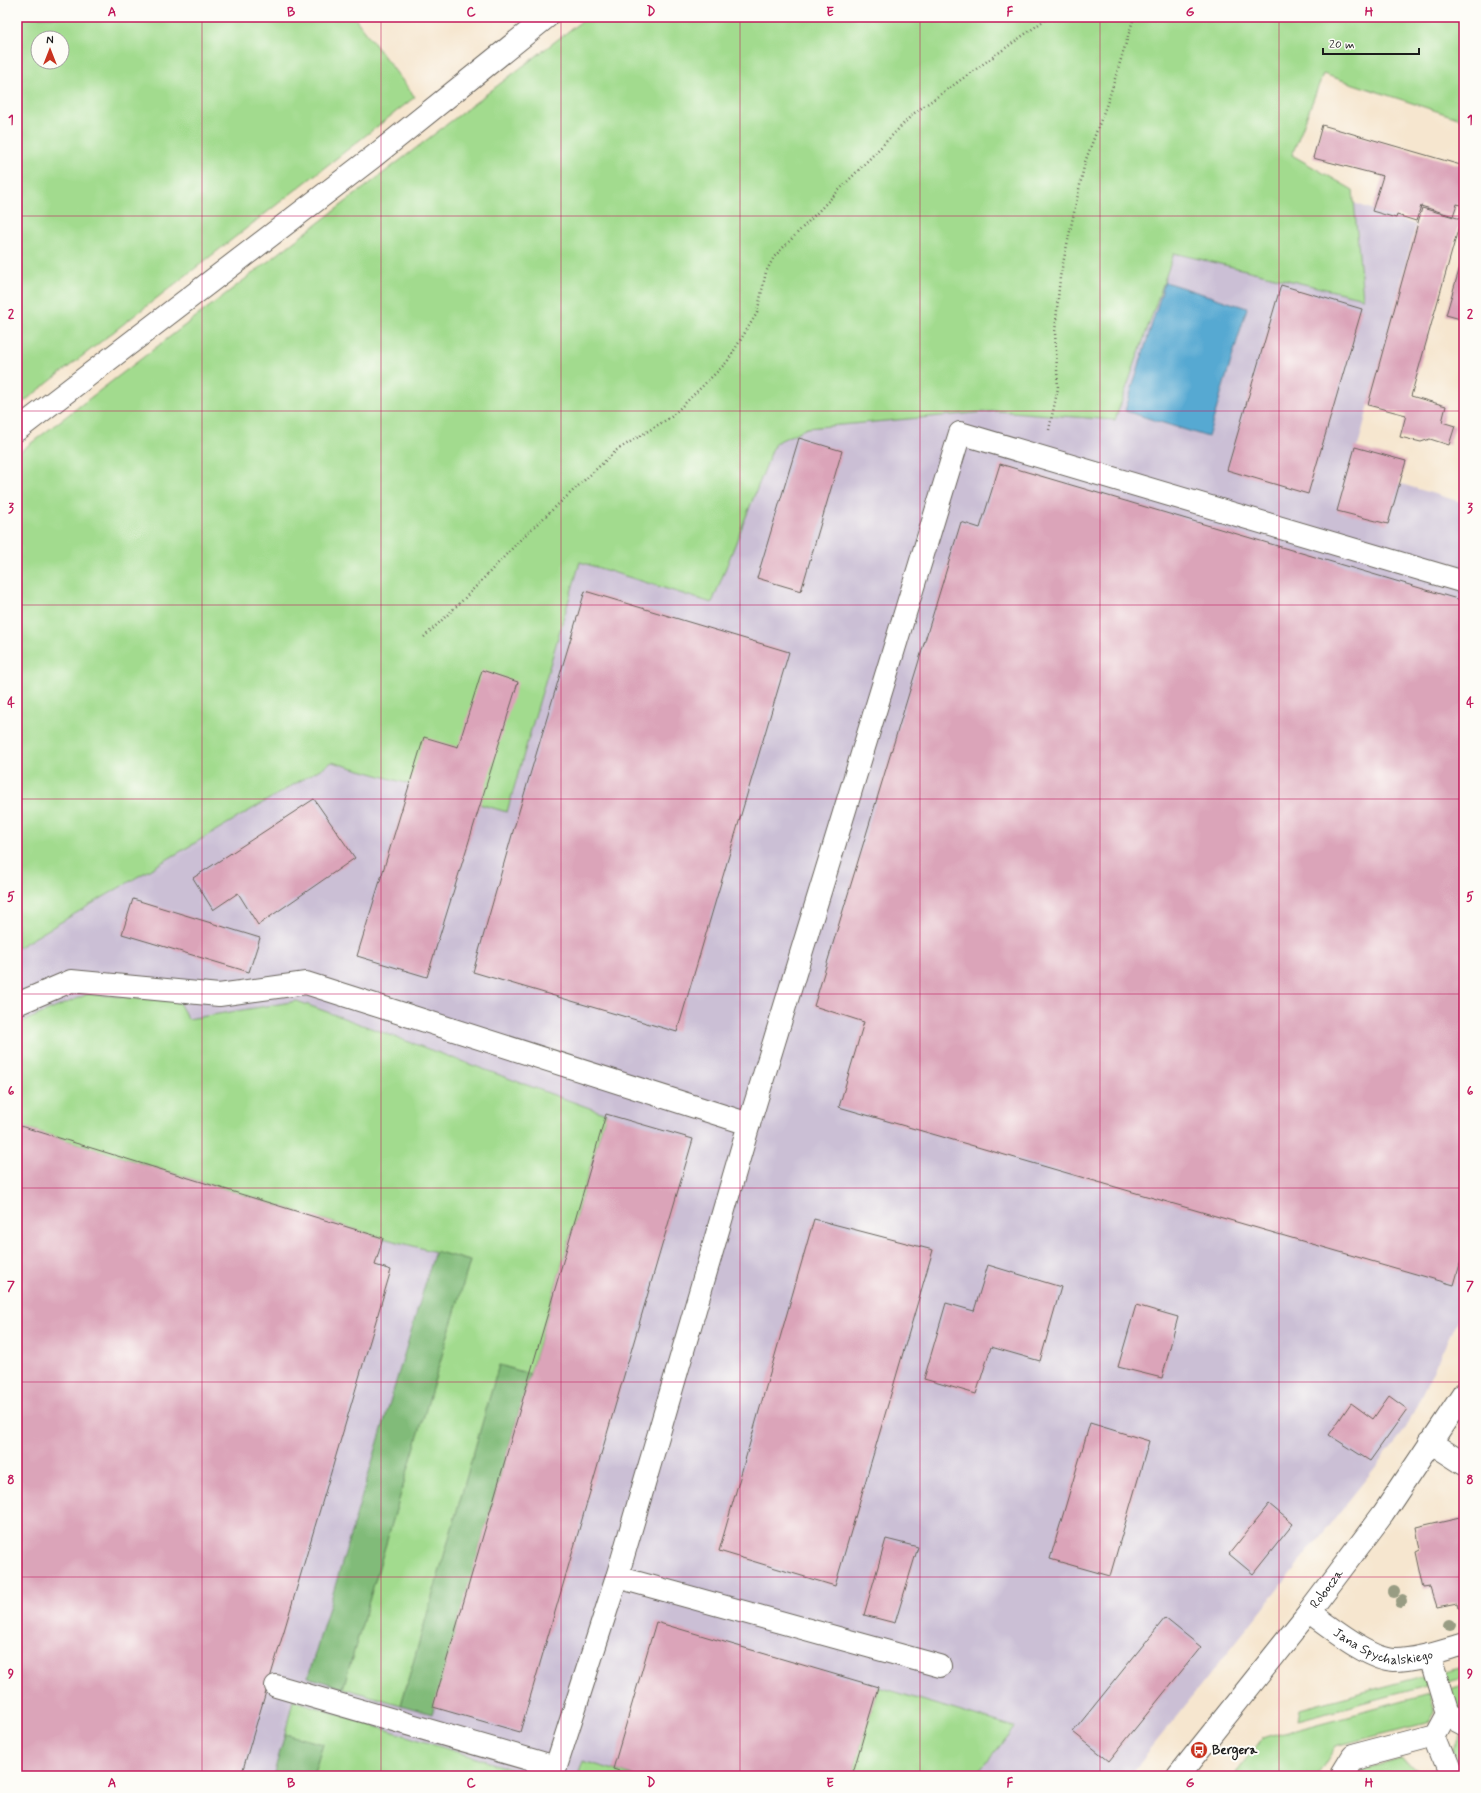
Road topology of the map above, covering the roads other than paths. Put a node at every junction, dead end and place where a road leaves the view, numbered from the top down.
1 (547, 17) edge
2 (17, 430) edge
3 (1464, 582) edge
4 (17, 1004) edge
5 (749, 1124) junction
6 (1464, 1394) edge
7 (1430, 1442) junction
8 (1464, 1464) edge
9 (617, 1577) junction
10 (1309, 1612) junction
11 (1464, 1645) edge
12 (1429, 1654) junction
13 (940, 1666) dead end
14 (276, 1686) dead end
15 (1455, 1718) edge
16 (1435, 1736) junction
17 (554, 1771) edge
18 (1178, 1776) edge
19 (1341, 1776) edge
20 (1454, 1776) edge

1 - 2 street
3 - 5 street
4 - 5 street
5 - 9 street
6 - 7 street, Robocza
7 - 8 street
7 - 10 street, Robocza
9 - 13 street
9 - 17 street
10 - 12 street, Jana Spychalskiego
10 - 18 street, Robocza
11 - 12 street, Jana Spychalskiego
12 - 15 street
14 - 17 street
15 - 16 street
16 - 19 street
16 - 20 street

